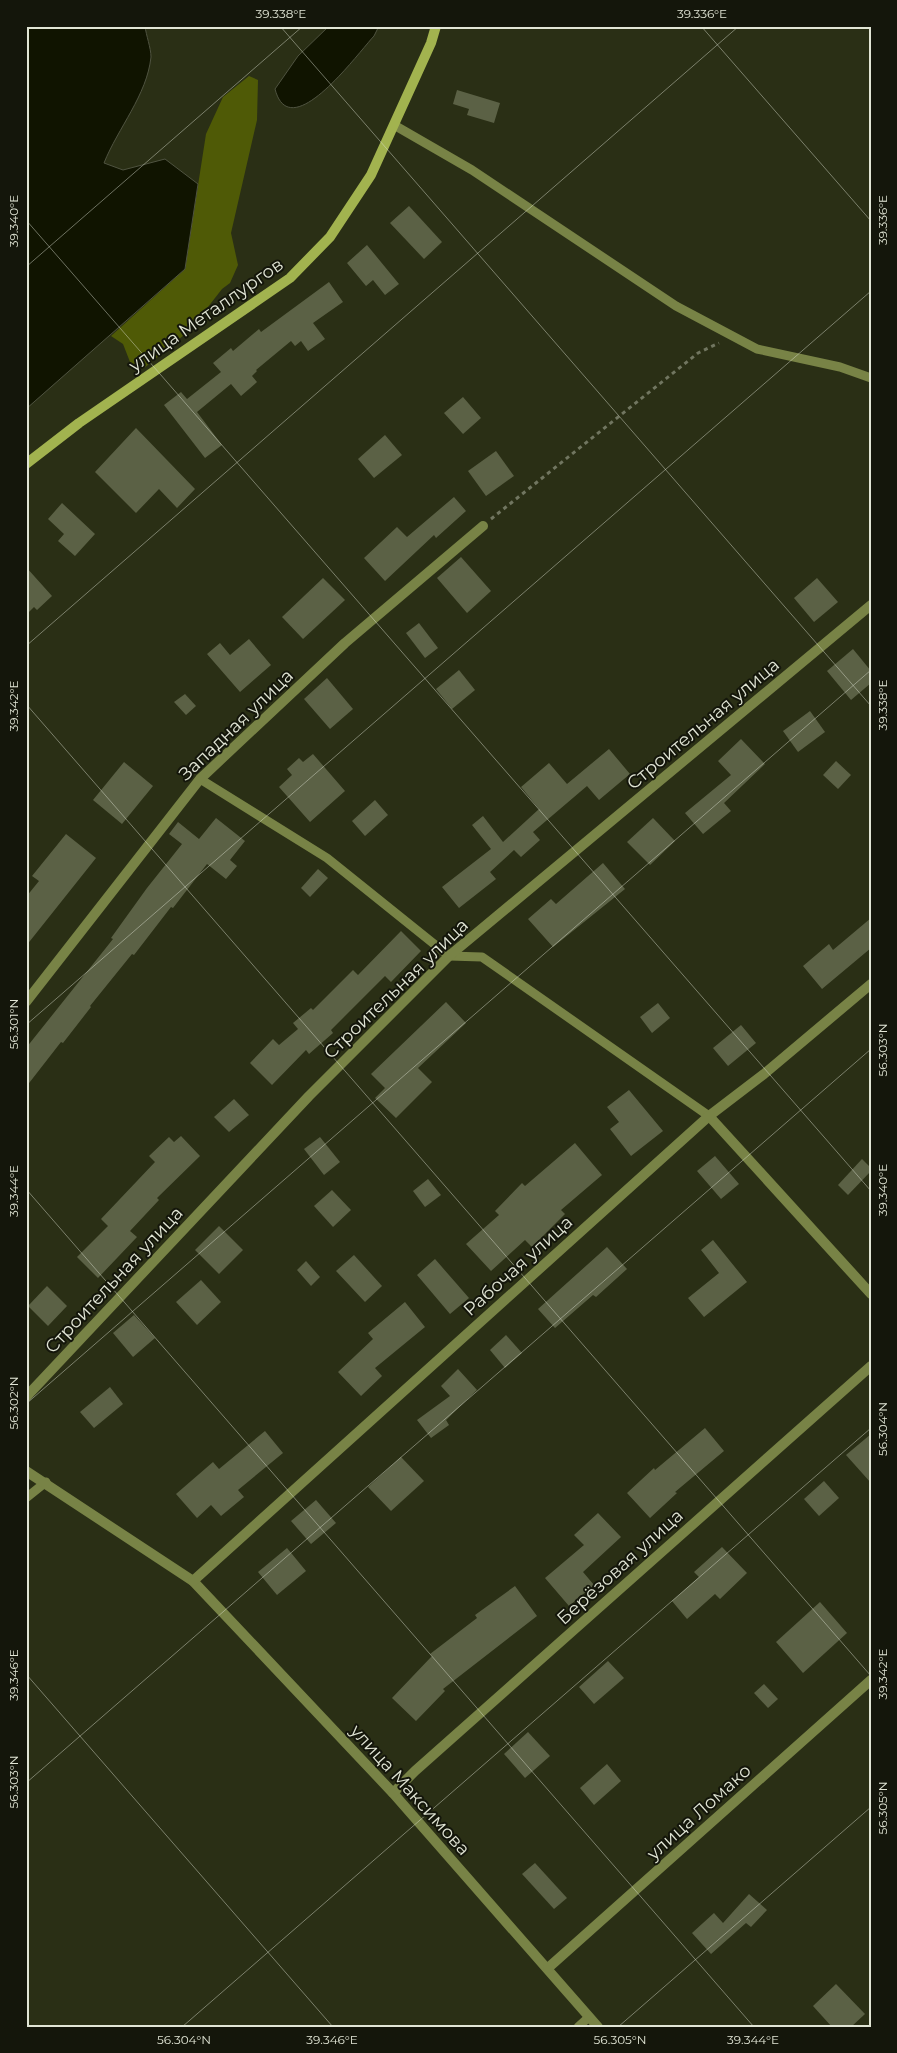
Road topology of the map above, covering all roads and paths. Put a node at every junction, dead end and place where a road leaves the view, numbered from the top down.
1 (436, 26) edge
2 (394, 125) junction
3 (732, 336) junction
4 (871, 378) edge
5 (26, 464) edge
6 (482, 526) joint
7 (871, 605) edge
8 (200, 778) junction
9 (449, 956) junction
10 (871, 984) edge
11 (26, 1002) edge
12 (709, 1116) junction
13 (871, 1294) edge
14 (871, 1366) edge
15 (26, 1397) edge
16 (26, 1471) edge
17 (46, 1482) junction
18 (26, 1498) edge
19 (193, 1581) junction
20 (871, 1680) edge
21 (393, 1793) junction
22 (548, 1968) junction
23 (589, 2017) junction
24 (578, 2027) edge
25 (598, 2027) edge

1 - 2 street, улица Металлургов
2 - 3 lane
2 - 5 street, улица Металлургов
3 - 4 lane
3 - 6 path
6 - 8 street, Западная улица
7 - 9 street, Строительная улица
8 - 9 lane
8 - 11 street, Западная улица
9 - 12 lane
9 - 15 street, Строительная улица
10 - 12 street, Рабочая улица
12 - 13 street
12 - 19 street, Рабочая улица
14 - 21 street, Берёзовая улица
16 - 17 street, улица Максимова
17 - 18 lane
17 - 19 street, улица Максимова
19 - 21 street, улица Максимова
20 - 22 street, улица Ломако
21 - 22 street, улица Максимова
22 - 23 street, улица Максимова
23 - 24 lane
23 - 25 street, улица Максимова

